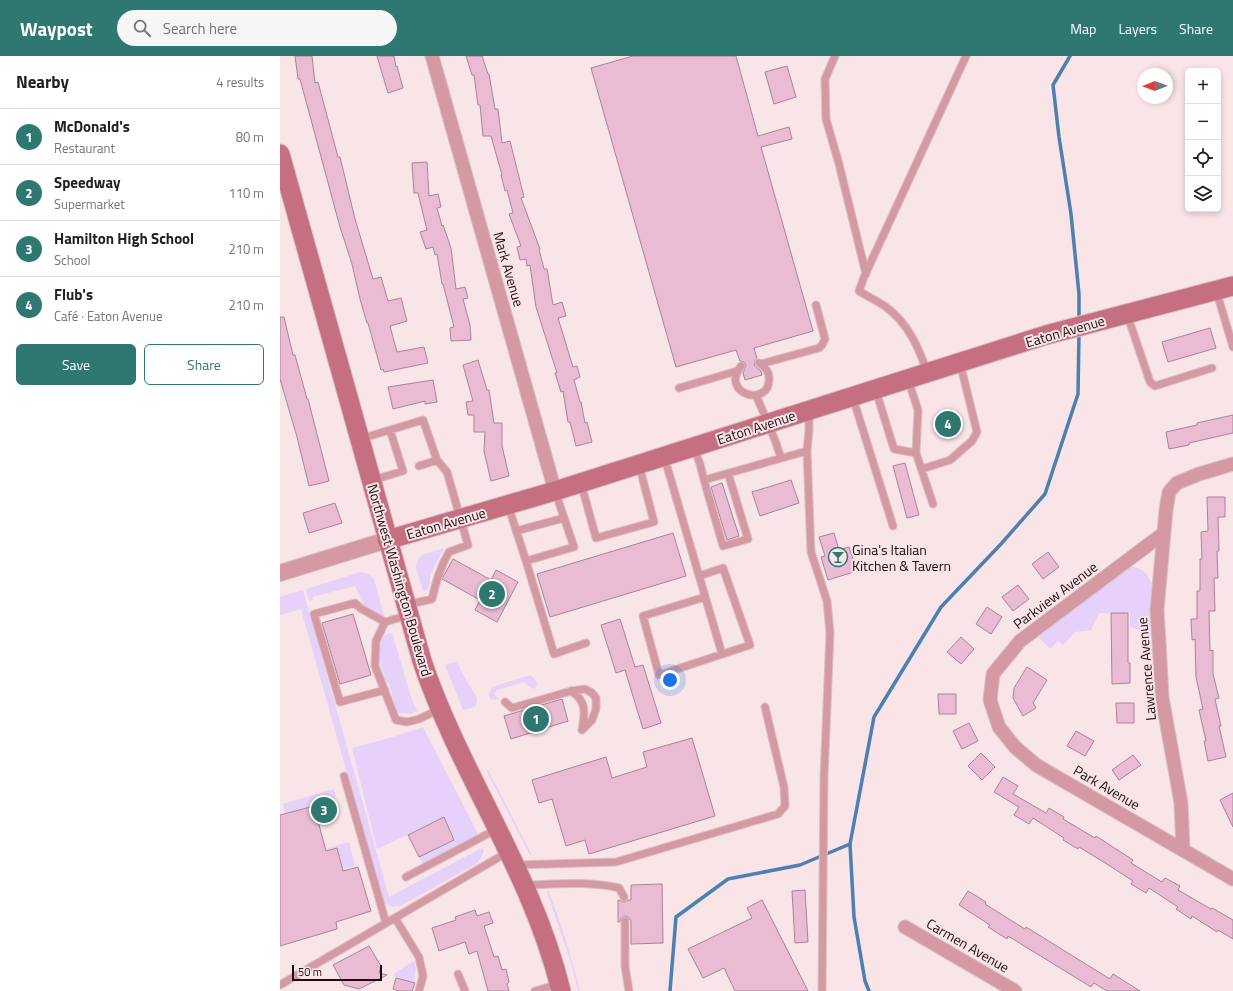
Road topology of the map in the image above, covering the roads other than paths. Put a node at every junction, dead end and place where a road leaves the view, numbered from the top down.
1 (432, 56) edge
2 (966, 56) edge
3 (837, 57) edge
4 (280, 154) edge
5 (866, 274) junction
6 (1224, 288) edge
7 (816, 305) dead end
8 (1127, 314) junction
9 (1233, 347) edge
10 (960, 362) junction
11 (1212, 368) dead end
12 (928, 372) junction
13 (908, 378) junction
14 (679, 388) dead end
15 (875, 389) junction
16 (756, 395) junction
17 (852, 396) junction
18 (809, 410) junction
19 (768, 423) junction
20 (390, 430) junction
21 (359, 439) junction
22 (694, 447) junction
23 (807, 451) junction
24 (916, 453) junction
25 (664, 456) junction
26 (781, 458) junction
27 (437, 460) junction
28 (638, 464) junction
29 (1233, 464) edge
30 (419, 466) dead end
31 (922, 470) junction
32 (728, 474) junction
33 (371, 480) junction
34 (704, 480) junction
35 (581, 483) junction
36 (555, 491) junction
37 (734, 492) junction
38 (726, 494) dead end
39 (934, 504) dead end
40 (508, 505) junction
41 (564, 518) junction
42 (460, 519) junction
43 (893, 526) dead end
44 (516, 531) junction
45 (1164, 533) junction
46 (387, 540) junction
47 (526, 561) junction
48 (280, 573) edge
49 (699, 576) junction
50 (705, 597) junction
51 (407, 610) junction
52 (385, 622) junction
53 (586, 643) dead end
54 (722, 654) junction
55 (384, 689) junction
56 (571, 691) junction
57 (990, 700) joint
58 (505, 702) dead end
59 (765, 707) dead end
60 (440, 709) junction
61 (344, 776) dead end
62 (498, 828) junction
63 (1183, 849) junction
64 (512, 858) junction
65 (406, 877) dead end
66 (1233, 879) edge
67 (524, 885) junction
68 (624, 897) dead end
69 (395, 918) junction
70 (625, 921) dead end
71 (386, 923) junction
72 (905, 927) dead end
73 (458, 974) dead end
74 (280, 985) edge
75 (560, 987) edge
76 (419, 991) edge
77 (465, 991) edge
78 (535, 991) edge
79 (629, 991) edge
80 (822, 991) edge
81 (1015, 991) edge

1 - 36 street, Mark Avenue
2 - 5 lane
3 - 5 lane
4 - 21 main road, Northwest Washington Boulevard
5 - 12 lane
6 - 8 main road, Eaton Avenue
6 - 9 lane
7 - 16 lane
8 - 10 main road, Eaton Avenue
8 - 11 lane
10 - 12 main road, Eaton Avenue
10 - 31 lane
12 - 13 main road, Eaton Avenue
13 - 15 main road, Eaton Avenue
13 - 24 lane
14 - 16 lane
15 - 17 main road, Eaton Avenue
15 - 24 lane
16 - 19 lane
17 - 18 main road, Eaton Avenue
17 - 43 lane
18 - 19 main road, Eaton Avenue
18 - 23 lane
19 - 22 main road, Eaton Avenue
19 - 26 lane
20 - 21 lane
20 - 27 lane
20 - 33 lane
21 - 33 main road, Northwest Washington Boulevard
22 - 25 main road, Eaton Avenue
22 - 34 lane
23 - 26 lane
23 - 80 lane
24 - 31 lane
25 - 28 main road, Eaton Avenue
25 - 49 lane
26 - 32 lane
27 - 30 lane
27 - 42 lane
28 - 35 main road, Eaton Avenue
28 - 35 lane
29 - 45 street, Lawrence Avenue
31 - 39 lane
32 - 34 lane
32 - 37 lane
33 - 46 main road, Northwest Washington Boulevard
34 - 37 lane
35 - 36 main road, Eaton Avenue
36 - 40 main road, Eaton Avenue
36 - 41 lane
37 - 38 lane
40 - 42 main road, Eaton Avenue
40 - 44 lane
41 - 44 lane
41 - 47 lane
42 - 46 main road, Eaton Avenue
42 - 51 lane
44 - 47 lane
45 - 57 street, Parkview Avenue
45 - 63 street, Lawrence Avenue
46 - 48 street, Eaton Avenue
46 - 51 main road, Northwest Washington Boulevard
47 - 53 lane
49 - 50 lane
49 - 54 lane
50 - 54 lane
50 - 54 lane
51 - 52 lane
51 - 60 main road, Northwest Washington Boulevard
52 - 55 lane
52 - 55 lane
55 - 60 lane
56 - 56 lane
56 - 58 lane
57 - 63 street, Park Avenue
59 - 64 lane
60 - 62 main road, Northwest Washington Boulevard
61 - 71 lane
62 - 64 main road, Northwest Washington Boulevard
62 - 65 lane
63 - 66 street, Park Avenue
64 - 67 main road, Northwest Washington Boulevard
64 - 69 lane
67 - 68 lane
67 - 75 main road, Northwest Washington Boulevard
69 - 71 lane
69 - 76 lane
70 - 79 lane
71 - 74 lane
72 - 81 street, Carmen Avenue
73 - 77 lane
75 - 78 lane

